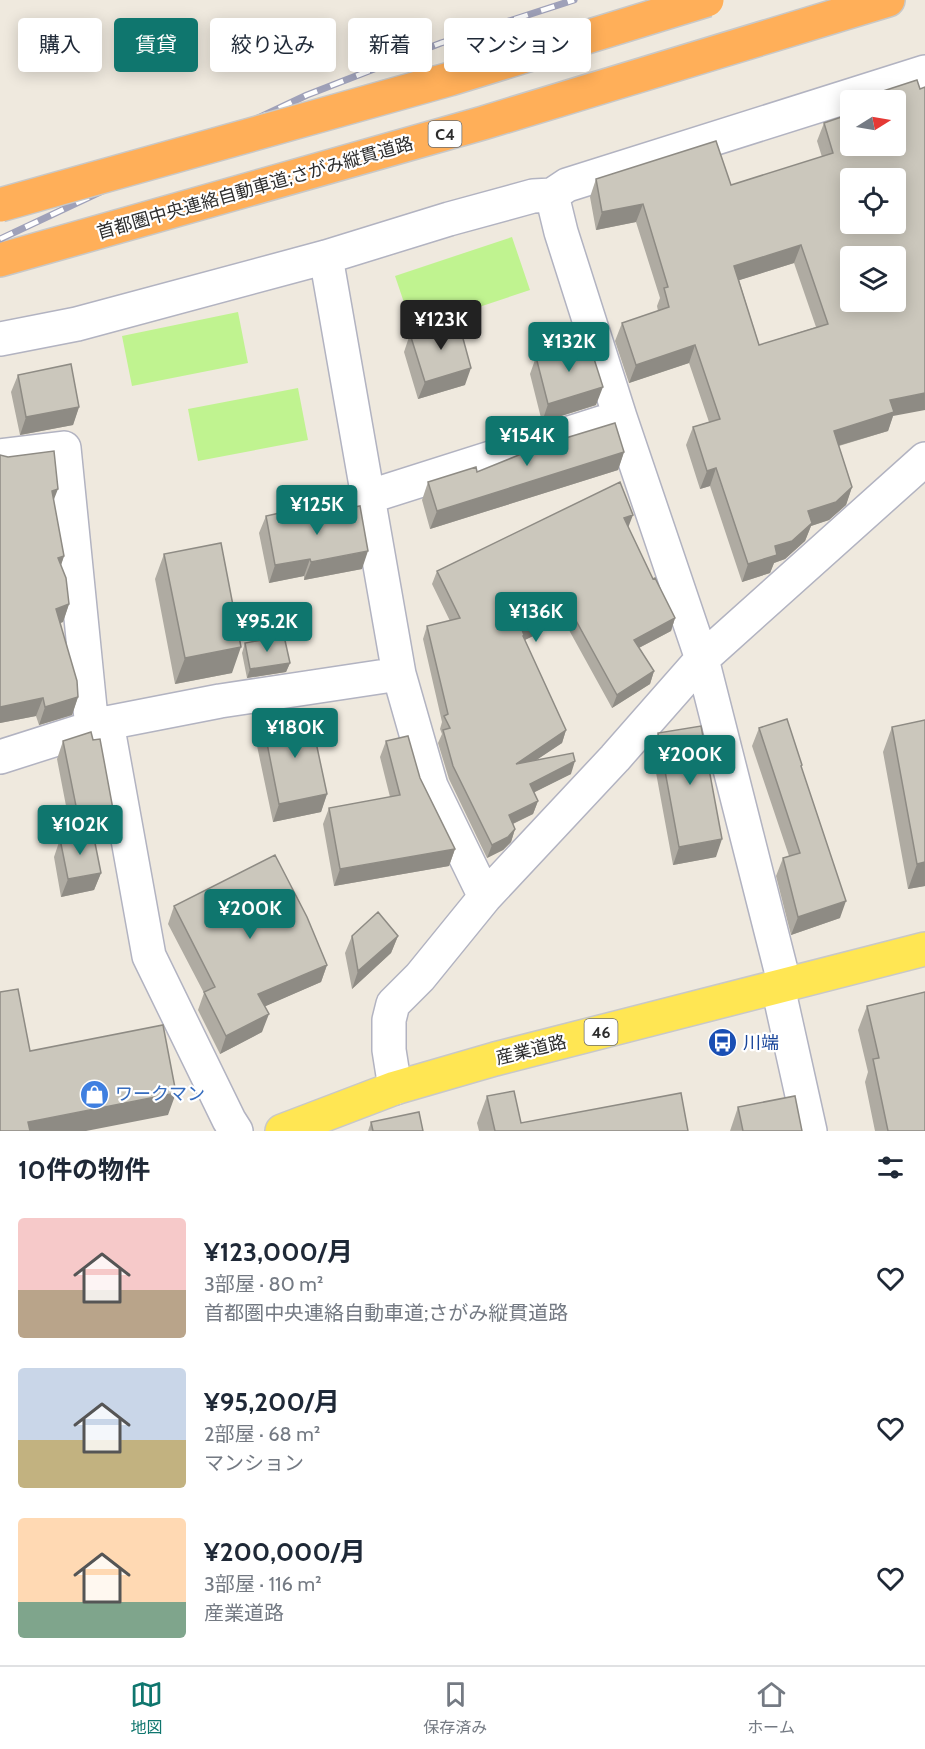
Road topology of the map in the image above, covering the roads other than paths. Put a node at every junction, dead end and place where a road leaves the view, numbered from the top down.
1 (707, 0) edge
2 (888, 0) edge
3 (925, 72) edge
4 (552, 195) junction
5 (0, 205) edge
6 (326, 257) junction
7 (0, 260) edge
8 (0, 339) edge
9 (620, 417) junction
10 (0, 456) edge
11 (925, 459) edge
12 (368, 497) junction
13 (702, 659) junction
14 (399, 674) junction
15 (100, 726) junction
16 (0, 757) edge
17 (485, 897) junction
18 (925, 950) edge
19 (781, 986) junction
20 (395, 1088) junction
21 (236, 1131) edge
22 (282, 1131) edge
23 (810, 1131) edge

1 - 5 highway, bridge
2 - 7 highway, 首都圏中央連絡自動車道;さがみ縦貫道路 / C4
3 - 4 street
4 - 6 street
4 - 9 street
6 - 8 street
6 - 12 street
9 - 12 street
9 - 13 street
10 - 15 street
11 - 13 street
12 - 14 street
13 - 17 street
13 - 19 street
14 - 15 street
14 - 17 street
15 - 16 street
15 - 21 street
17 - 20 street
18 - 19 main road, 産業道路 / 46
19 - 20 main road, 産業道路 / 46
19 - 23 street
20 - 22 main road, 産業道路 / 46

